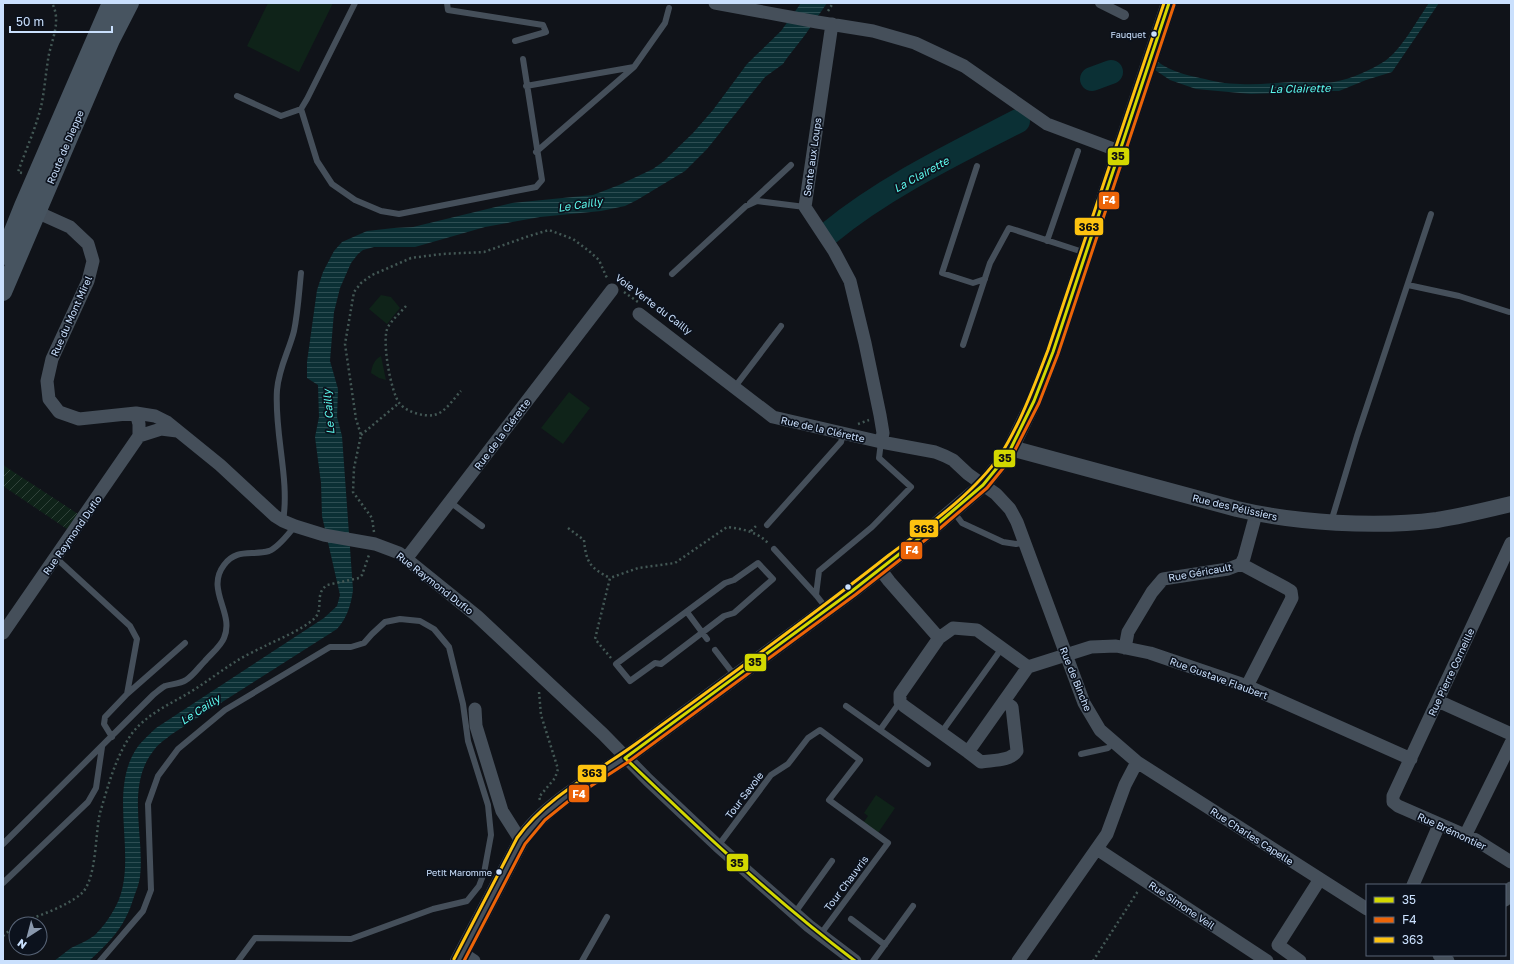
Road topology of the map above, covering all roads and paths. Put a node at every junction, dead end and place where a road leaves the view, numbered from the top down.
1 (52, 3) edge
2 (111, 3) edge
3 (130, 3) edge
4 (355, 3) edge
5 (447, 3) edge
6 (715, 3) edge
7 (1100, 3) edge
8 (1169, 3) edge
9 (669, 8) dead end
10 (1124, 15) dead end
11 (832, 24) junction
12 (516, 41) dead end
13 (523, 59) dead end
14 (634, 67) junction
15 (526, 86) junction
16 (237, 96) dead end
17 (301, 109) junction
18 (1078, 151) dead end
19 (1120, 151) junction
20 (536, 152) junction
21 (791, 165) dead end
22 (977, 166) dead end
23 (35, 179) junction
24 (746, 206) junction
25 (805, 207) junction
26 (30, 209) junction
27 (1431, 214) dead end
28 (18, 237) dead end
29 (1047, 241) junction
30 (1086, 253) junction
31 (6, 257) edge
32 (301, 273) dead end
33 (672, 274) dead end
34 (985, 279) junction
35 (1408, 285) junction
36 (614, 287) junction
37 (3, 292) edge
38 (406, 306) dead end
39 (641, 310) joint
40 (1509, 312) dead end
41 (781, 326) dead end
42 (963, 345) dead end
43 (734, 388) junction
44 (461, 391) dead end
45 (399, 403) junction
46 (136, 413) junction
47 (880, 415) junction
48 (155, 416) joint
49 (851, 422) dead end
50 (177, 432) junction
51 (844, 434) junction
52 (361, 435) junction
53 (139, 436) junction
54 (881, 442) junction
55 (1008, 453) junction
56 (983, 485) junction
57 (450, 502) junction
58 (1511, 504) edge
59 (953, 511) junction
60 (1256, 514) junction
61 (1331, 522) junction
62 (289, 524) junction
63 (766, 525) dead end
64 (482, 526) dead end
65 (568, 528) dead end
66 (1025, 542) junction
67 (1511, 543) edge
68 (372, 549) junction
69 (774, 549) joint
70 (56, 558) junction
71 (406, 560) junction
72 (1240, 564) junction
73 (880, 569) junction
74 (610, 578) junction
75 (327, 585) dead end
76 (816, 595) junction
77 (827, 609) junction
78 (687, 612) junction
79 (702, 632) junction
80 (3, 633) edge
81 (939, 638) junction
82 (707, 639) dead end
83 (185, 643) dead end
84 (1002, 648) junction
85 (1125, 648) junction
86 (716, 650) dead end
87 (1066, 656) junction
88 (616, 664) junction
89 (1028, 667) junction
90 (539, 676) junction
91 (736, 677) junction
92 (1248, 686) junction
93 (127, 694) junction
94 (1004, 701) junction
95 (1438, 701) junction
96 (900, 702) junction
97 (846, 706) dead end
98 (475, 709) dead end
99 (880, 730) junction
100 (941, 733) junction
101 (1511, 734) edge
102 (112, 737) junction
103 (1114, 742) junction
104 (1511, 743) edge
105 (102, 746) junction
106 (968, 752) junction
107 (1081, 754) dead end
108 (625, 758) junction
109 (1411, 759) junction
110 (1137, 762) junction
111 (928, 764) dead end
112 (1393, 802) joint
113 (540, 804) dead end
114 (1439, 826) junction
115 (1465, 836) junction
116 (521, 841) junction
117 (888, 843) joint
118 (3, 844) edge
119 (718, 846) junction
120 (1097, 848) junction
121 (832, 861) dead end
122 (1511, 862) edge
123 (1320, 879) junction
124 (1145, 880) junction
125 (3, 883) edge
126 (1413, 884) edge
127 (1511, 888) edge
128 (1506, 898) edge
129 (913, 906) dead end
130 (1366, 908) edge
131 (794, 914) junction
132 (607, 917) dead end
133 (851, 919) dead end
134 (820, 935) junction
135 (885, 944) junction
136 (1278, 945) junction
137 (465, 958) edge
138 (100, 961) edge
139 (238, 961) edge
140 (582, 961) edge
141 (854, 961) edge
142 (873, 961) edge
143 (1018, 961) edge
144 (1093, 961) edge
145 (1267, 961) edge
146 (1300, 961) edge

1 - 23 path
2 - 23 main road, Route de Dieppe
3 - 26 main road, Route de Dieppe
4 - 17 lane
5 - 12 lane
6 - 11 street
7 - 10 street
8 - 19 street
9 - 14 lane
11 - 19 street
11 - 25 street, Sente aux Loups
13 - 15 lane
14 - 15 lane
14 - 20 lane
15 - 20 lane
16 - 17 lane
17 - 20 lane
18 - 29 lane
19 - 30 street
21 - 24 lane
22 - 34 lane
23 - 26 main road, Route de Dieppe
24 - 25 lane
24 - 33 lane
25 - 47 street, Sente aux Loups
26 - 31 main road, Route de Dieppe
26 - 37 main road, Route de Dieppe
26 - 46 street, Rue du Mont Mirel
27 - 35 lane
28 - 31 lane
29 - 30 lane
29 - 34 lane
30 - 55 street
32 - 62 lane
34 - 42 lane
35 - 40 lane
35 - 61 lane
36 - 39 path, Voie Verte du Cailly
36 - 52 path, Voie Verte du Cailly
36 - 57 street, Rue de la Clérette
38 - 45 path
39 - 43 street, Rue de la Clérette
41 - 43 lane
43 - 51 street, Rue de la Clérette
44 - 45 path
45 - 52 path
46 - 48 street, Rue du Mont Mirel
46 - 53 street
47 - 49 path
47 - 54 street, Sente aux Loups
48 - 50 street, Rue Raymond Duflo
50 - 53 street
50 - 62 street, Rue Raymond Duflo
51 - 54 street, Rue de la Clérette
51 - 63 lane
52 - 68 path, Voie Verte du Cailly
53 - 70 street, Rue Raymond Duflo
54 - 56 street, Rue de la Clérette
54 - 76 lane
55 - 56 street
55 - 60 street, Rue des Pélissiers
56 - 59 street
56 - 66 street, Rue de Binche
57 - 64 lane
57 - 71 street, Rue de la Clérette
58 - 61 street, Rue des Pélissiers
59 - 66 lane
59 - 73 street
60 - 61 street, Rue des Pélissiers
60 - 72 street, Rue Géricault
62 - 68 street, Rue Raymond Duflo
62 - 102 lane
65 - 74 path
66 - 87 street, Rue de Binche
67 - 95 street, Rue Pierre Corneille
68 - 71 street, Rue Raymond Duflo
68 - 75 path, Voie Verte du Cailly
69 - 74 path
69 - 76 lane
70 - 80 street, Rue Raymond Duflo
70 - 93 lane
71 - 90 street, Rue Raymond Duflo
72 - 85 street, Rue Géricault
72 - 92 street
73 - 77 street
73 - 81 street
74 - 88 path
76 - 77 lane
77 - 91 street
78 - 79 lane
78 - 79 lane
78 - 88 lane
79 - 82 lane
79 - 88 lane
81 - 84 street
81 - 96 street
83 - 93 lane
84 - 89 street
84 - 100 lane
85 - 87 street, Rue Gustave Flaubert
85 - 92 street, Rue Gustave Flaubert
86 - 91 lane
87 - 89 street, Rue Gustave Flaubert
87 - 103 street, Rue de Binche
89 - 94 street
90 - 108 street, Rue Raymond Duflo
90 - 113 path
91 - 108 street
92 - 109 street, Rue Gustave Flaubert
93 - 102 lane
94 - 106 street
94 - 106 street
95 - 101 street
95 - 109 street, Rue Pierre Corneille
96 - 99 lane
96 - 100 street
97 - 99 lane
98 - 116 street
99 - 111 lane
100 - 106 street
102 - 105 lane
103 - 107 lane
103 - 110 street, Rue de Binche
104 - 115 street
105 - 118 lane
105 - 125 lane
108 - 116 street
108 - 119 street, Rue Raymond Duflo
109 - 112 street, Rue Pierre Corneille
110 - 120 street
110 - 123 street, Rue Charles Capelle
112 - 114 street, Rue Brémontier
114 - 115 street, Rue Brémontier
114 - 126 street
115 - 122 street, Rue Brémontier
116 - 137 street
117 - 119 lane, Tour Savoie
117 - 134 lane, Tour Chauvris
119 - 131 street, Rue Raymond Duflo
120 - 124 street, Rue Simone Veil
120 - 143 street
121 - 131 lane
123 - 130 street, Rue Charles Capelle
123 - 136 street
124 - 144 path
124 - 145 street, Rue Simone Veil
127 - 128 street
129 - 135 lane
131 - 134 street, Rue Raymond Duflo
132 - 140 lane
133 - 135 lane
134 - 141 street, Rue Raymond Duflo
135 - 142 lane
136 - 145 street
136 - 146 street
138 - 139 lane

